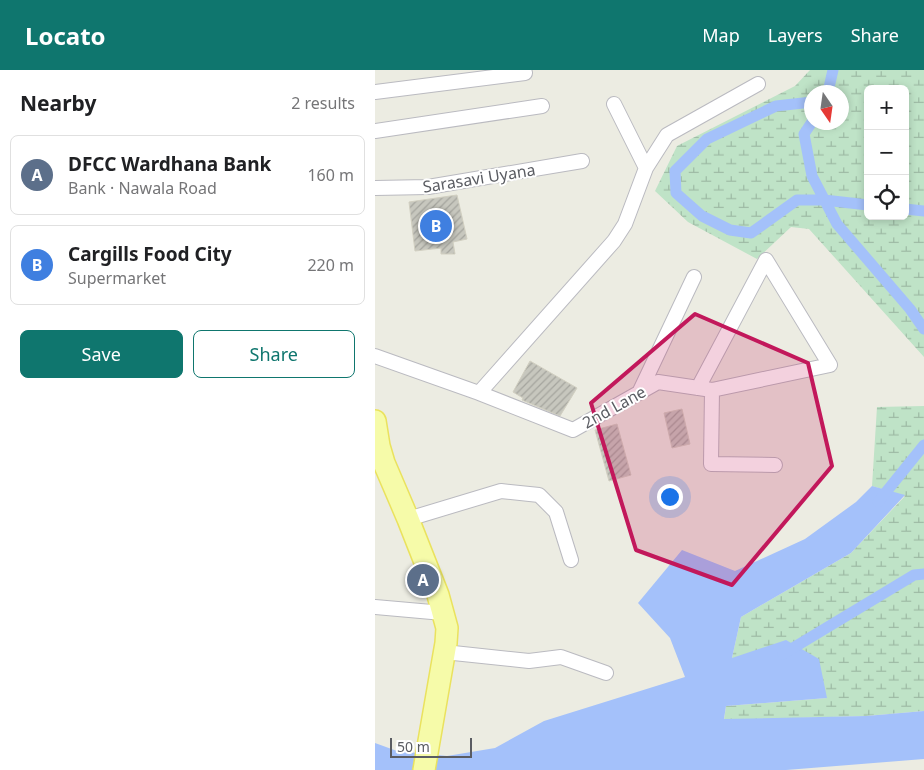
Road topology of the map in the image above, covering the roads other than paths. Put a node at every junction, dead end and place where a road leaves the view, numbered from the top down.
1 (525, 73) dead end
2 (758, 84) dead end
3 (375, 92) edge
4 (614, 104) dead end
5 (543, 106) dead end
6 (375, 131) edge
7 (581, 161) dead end
8 (646, 168) junction
9 (375, 188) edge
10 (693, 277) dead end
11 (375, 356) edge
12 (698, 388) junction
13 (712, 390) junction
14 (479, 393) junction
15 (639, 393) junction
16 (377, 441) edge
17 (775, 465) dead end
18 (408, 519) junction
19 (571, 560) dead end
20 (375, 607) edge
21 (443, 613) junction
22 (444, 652) junction
23 (606, 673) dead end
24 (426, 762) edge

1 - 3 street
2 - 8 street
4 - 8 street
5 - 6 street
7 - 9 street, Sarasavi Uyana
8 - 14 street
10 - 15 street
11 - 14 street, 2nd Lane
12 - 13 street, 2nd Lane
12 - 13 street, 2nd Lane
12 - 15 street, 2nd Lane
13 - 17 street
14 - 15 street, 2nd Lane
16 - 18 main road
18 - 19 street
18 - 21 main road
20 - 21 street
21 - 22 main road
22 - 23 street
22 - 24 main road

